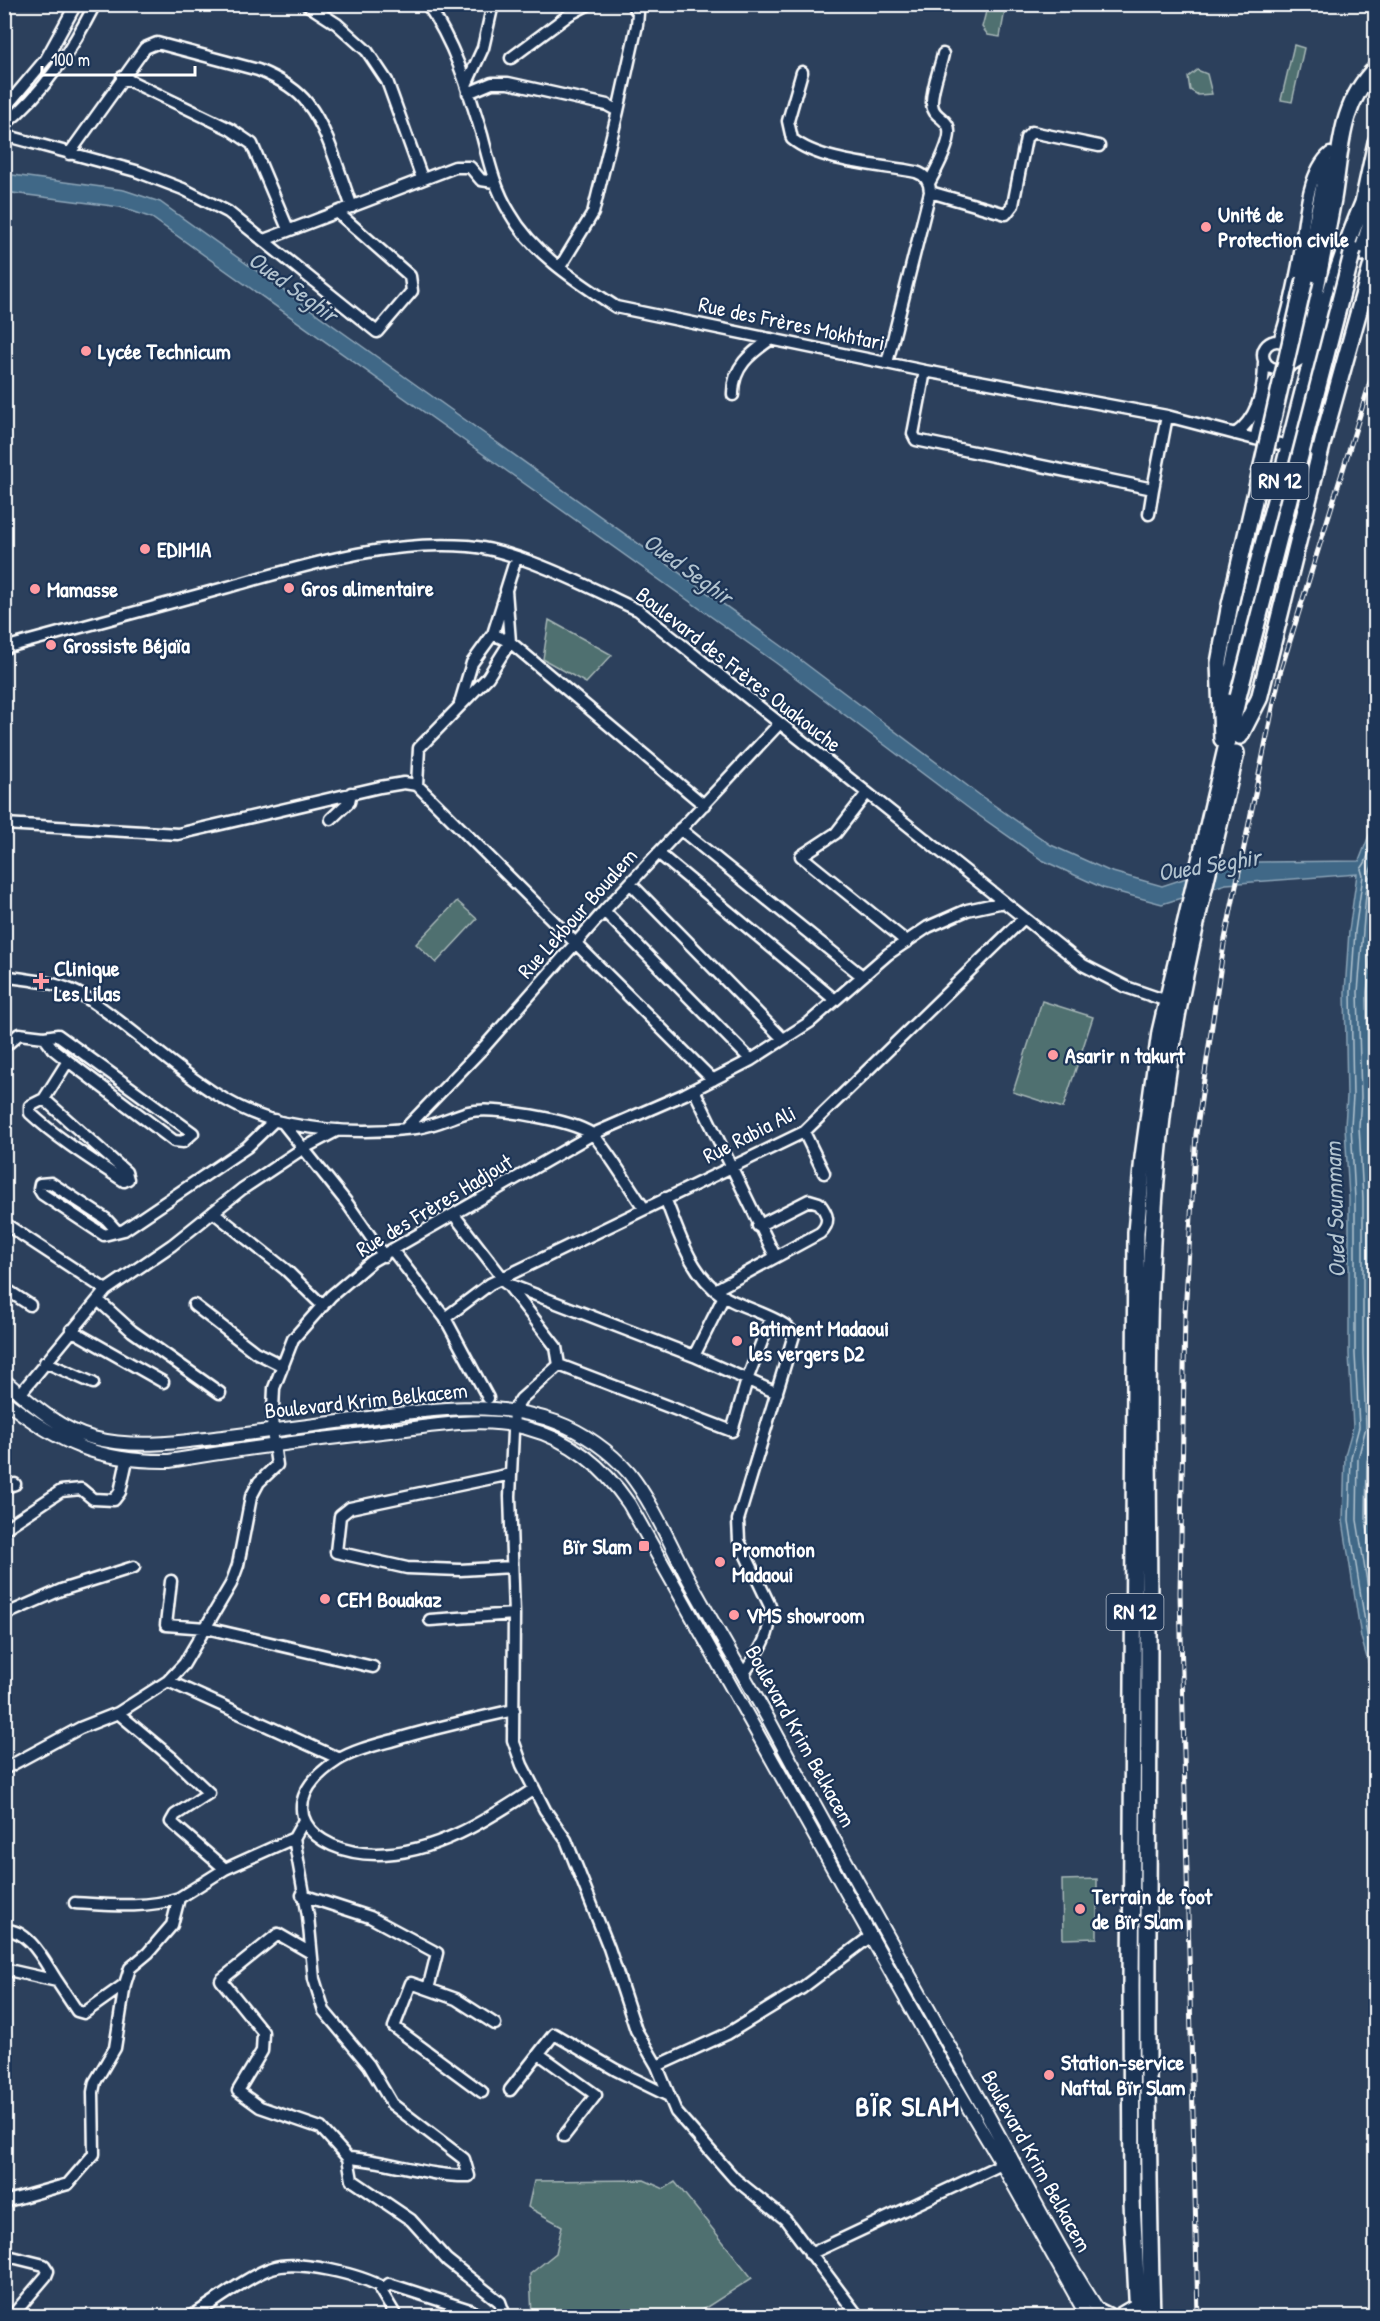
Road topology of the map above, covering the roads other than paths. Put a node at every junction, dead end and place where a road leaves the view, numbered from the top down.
1 (76, 4) edge
2 (94, 4) edge
3 (306, 4) edge
4 (427, 4) edge
5 (493, 4) edge
6 (589, 4) edge
7 (632, 4) edge
8 (943, 54) dead end
9 (511, 58) dead end
10 (1376, 59) edge
11 (1376, 68) edge
12 (472, 72) junction
13 (802, 72) dead end
14 (123, 77) junction
15 (492, 83) junction
16 (467, 89) junction
17 (4, 109) edge
18 (618, 111) junction
19 (4, 125) edge
20 (4, 135) edge
21 (1376, 142) edge
22 (1099, 146) dead end
23 (1330, 153) junction
24 (69, 154) junction
25 (422, 178) junction
26 (494, 182) junction
27 (929, 188) junction
28 (1369, 204) edge
29 (351, 207) junction
30 (337, 212) junction
31 (1376, 225) edge
32 (288, 229) junction
33 (264, 240) junction
34 (561, 267) junction
35 (1376, 285) edge
36 (771, 339) junction
37 (1279, 341) junction
38 (1264, 362) junction
39 (887, 363) junction
40 (1285, 366) junction
41 (925, 370) junction
42 (733, 395) dead end
43 (1167, 416) junction
44 (1235, 434) junction
45 (1255, 439) junction
46 (1289, 445) junction
47 (1320, 452) junction
48 (1153, 489) junction
49 (1149, 514) dead end
50 (516, 558) junction
51 (506, 590) junction
52 (498, 639) junction
53 (4, 648) edge
54 (1243, 698) junction
55 (459, 706) junction
56 (779, 724) junction
57 (1240, 736) junction
58 (1222, 766) junction
59 (417, 785) junction
60 (351, 793) junction
61 (867, 793) junction
62 (704, 805) junction
63 (331, 819) dead end
64 (6, 822) edge
65 (680, 829) junction
66 (658, 853) junction
67 (1205, 862) junction
68 (630, 883) junction
69 (1004, 902) junction
70 (604, 911) junction
71 (1024, 918) junction
72 (576, 942) junction
73 (907, 942) junction
74 (4, 976) edge
75 (862, 976) junction
76 (835, 1000) junction
77 (1174, 1003) junction
78 (44, 1037) junction
79 (783, 1039) junction
80 (4, 1047) edge
81 (751, 1060) junction
82 (68, 1061) junction
83 (713, 1080) junction
84 (694, 1090) junction
85 (44, 1099) junction
86 (279, 1122) junction
87 (405, 1129) junction
88 (338, 1130) junction
89 (804, 1132) junction
90 (593, 1134) junction
91 (302, 1149) junction
92 (731, 1167) junction
93 (824, 1173) dead end
94 (665, 1198) junction
95 (644, 1208) junction
96 (213, 1212) junction
97 (454, 1215) junction
98 (4, 1223) edge
99 (758, 1226) junction
100 (116, 1230) junction
101 (388, 1253) junction
102 (775, 1256) junction
103 (502, 1280) junction
104 (4, 1288) edge
105 (106, 1290) junction
106 (719, 1293) junction
107 (98, 1300) junction
108 (30, 1305) dead end
109 (194, 1305) dead end
110 (323, 1305) junction
111 (445, 1318) junction
112 (771, 1318) junction
113 (71, 1330) junction
114 (694, 1356) junction
115 (45, 1362) junction
116 (559, 1365) junction
117 (283, 1366) junction
118 (4, 1380) edge
119 (747, 1380) junction
120 (163, 1382) dead end
121 (93, 1383) dead end
122 (220, 1393) dead end
123 (777, 1393) junction
124 (20, 1394) junction
125 (488, 1398) dead end
126 (4, 1400) edge
127 (514, 1410) junction
128 (513, 1426) junction
129 (272, 1431) junction
130 (275, 1445) junction
131 (127, 1460) junction
132 (511, 1474) junction
133 (4, 1529) edge
134 (134, 1567) dead end
135 (512, 1568) junction
136 (171, 1581) dead end
137 (513, 1614) junction
138 (4, 1615) edge
139 (430, 1620) dead end
140 (206, 1628) junction
141 (373, 1667) dead end
142 (744, 1673) junction
143 (168, 1681) junction
144 (513, 1710) junction
145 (118, 1713) junction
146 (340, 1759) junction
147 (4, 1769) edge
148 (534, 1790) junction
149 (303, 1822) junction
150 (294, 1838) junction
151 (225, 1869) junction
152 (302, 1895) junction
153 (179, 1898) junction
154 (75, 1903) dead end
155 (4, 1930) edge
156 (871, 1936) junction
157 (311, 1953) junction
158 (4, 1969) edge
159 (57, 1981) junction
160 (125, 1984) junction
161 (428, 1989) junction
162 (495, 2024) dead end
163 (539, 2054) junction
164 (657, 2066) junction
165 (510, 2090) dead end
166 (482, 2092) dead end
167 (669, 2096) junction
168 (564, 2136) dead end
169 (348, 2158) junction
170 (1002, 2163) junction
171 (4, 2202) edge
172 (810, 2254) junction
173 (4, 2255) edge
174 (384, 2288) junction
175 (1137, 2311) edge
176 (1099, 2315) edge
177 (12, 2316) edge
178 (192, 2316) edge
179 (396, 2316) edge
180 (480, 2316) edge
181 (505, 2316) edge
182 (858, 2316) edge
183 (1120, 2316) edge
184 (1152, 2316) edge

1 - 17 street
2 - 19 street
3 - 25 street
4 - 16 street, Rue des Frères Mokhtari
5 - 12 street
6 - 9 street
7 - 18 street
8 - 27 street
10 - 23 highway
11 - 40 highway
12 - 15 street
12 - 16 street
13 - 27 street
14 - 24 street
14 - 29 street
14 - 32 street
15 - 16 street
15 - 18 street
16 - 26 street, Rue des Frères Mokhtari
18 - 34 street
20 - 24 street
21 - 28 highway, RN 12
22 - 27 street
23 - 37 street
23 - 58 highway, bridge
24 - 33 street
25 - 26 street
25 - 29 street
26 - 34 street, Rue des Frères Mokhtari
27 - 39 street
28 - 46 highway, RN 12
28 - 54 highway, RN 12, bridge
29 - 30 street
30 - 32 street
30 - 33 street
31 - 47 highway, RN 12
32 - 33 street
34 - 36 street, Rue des Frères Mokhtari
35 - 47 highway
36 - 39 street, Rue des Frères Mokhtari
36 - 42 street
37 - 38 street
37 - 40 street
38 - 40 street
38 - 44 street
39 - 41 street, Rue des Frères Mokhtari
40 - 45 street
41 - 43 street, Rue des Frères Mokhtari
41 - 48 street
43 - 44 street, Rue des Frères Mokhtari
43 - 48 street
44 - 45 street, Rue des Frères Mokhtari
45 - 46 street, Rue des Frères Mokhtari
46 - 47 street, Rue des Frères Mokhtari
46 - 58 highway, RN 12
47 - 57 highway, RN 12
48 - 49 street
50 - 51 street
50 - 53 street, Boulevard des Frères Ouakouche
50 - 56 street, Boulevard des Frères Ouakouche
51 - 52 street
51 - 52 street
52 - 55 street
52 - 55 street
52 - 62 street
54 - 57 highway, RN 12
54 - 58 highway, RN 12
55 - 59 street
56 - 61 street, Boulevard des Frères Ouakouche
56 - 62 street, Rue Lekbour Boualem
57 - 67 highway, RN 12
58 - 67 highway, RN 12
59 - 60 street
59 - 72 street
60 - 63 street
60 - 64 street
61 - 69 street, Boulevard des Frères Ouakouche
61 - 73 street
62 - 65 street, Rue Lekbour Boualem
65 - 66 street, Rue Lekbour Boualem
65 - 75 street
66 - 68 street, Rue Lekbour Boualem
66 - 76 street
67 - 77 highway, RN 12
68 - 70 street, Rue Lekbour Boualem
68 - 79 street
69 - 71 street, Boulevard des Frères Ouakouche
69 - 73 street, Rue des Frères Hadjout
70 - 72 street, Rue Lekbour Boualem
70 - 81 street
71 - 77 street, Boulevard des Frères Ouakouche
71 - 89 street, Rue Rabia Ali
72 - 83 street
72 - 87 street, Rue Lekbour Boualem
73 - 75 street, Rue des Frères Hadjout
74 - 86 street
75 - 76 street, Rue des Frères Hadjout
76 - 79 street, Rue des Frères Hadjout
77 - 175 highway, RN 12
77 - 184 highway, RN 12
78 - 80 street
78 - 82 street
78 - 82 street
79 - 81 street, Rue des Frères Hadjout
81 - 83 street, Rue des Frères Hadjout
82 - 85 street
83 - 84 street, Rue des Frères Hadjout
84 - 90 street, Rue des Frères Hadjout
84 - 92 street
85 - 85 street
86 - 88 street
86 - 91 street
86 - 100 street
87 - 88 street
87 - 90 street
88 - 91 street
89 - 92 street, Rue Rabia Ali
89 - 93 street
90 - 95 street
90 - 97 street, Rue des Frères Hadjout
91 - 96 street
91 - 101 street
92 - 94 street, Rue Rabia Ali
92 - 99 street
94 - 95 street, Rue Rabia Ali
94 - 106 street
95 - 103 street, Rue Rabia Ali
96 - 105 street
96 - 110 street
97 - 101 street, Rue des Frères Hadjout
97 - 103 street
98 - 105 street
99 - 102 street
99 - 102 street
100 - 100 street
101 - 110 street, Rue des Frères Hadjout
101 - 111 street
102 - 106 street
103 - 111 street, Rue Rabia Ali
103 - 114 street
103 - 116 street
104 - 108 street
105 - 107 street
106 - 112 street
106 - 114 street
107 - 113 street
107 - 122 street
109 - 117 street
110 - 117 street, Rue des Frères Hadjout
111 - 125 street
112 - 119 street
112 - 123 street
113 - 115 street
113 - 120 street
114 - 119 street
115 - 121 street
115 - 124 street
116 - 119 street
116 - 127 street
117 - 129 street, Rue des Frères Hadjout
118 - 124 main road, Boulevard Krim Belkacem
119 - 123 street
123 - 142 street
124 - 129 main road, Boulevard Krim Belkacem
126 - 131 main road, Boulevard Krim Belkacem
127 - 128 street
127 - 129 main road, Boulevard Krim Belkacem
127 - 142 main road, Boulevard Krim Belkacem
128 - 130 main road, Boulevard Krim Belkacem
128 - 132 street
128 - 156 main road, Boulevard Krim Belkacem
129 - 130 street, Rue des Frères Hadjout
130 - 131 main road, Boulevard Krim Belkacem
130 - 140 street, Rue des Frères Hadjout
131 - 133 street
132 - 135 street
132 - 135 street
134 - 138 street
135 - 137 street
136 - 140 street
137 - 139 street
137 - 144 street
140 - 141 street
140 - 143 street, Rue des Frères Hadjout
142 - 176 main road, Boulevard Krim Belkacem
143 - 145 street, Rue des Frères Hadjout
143 - 146 street
144 - 146 street
144 - 148 street
145 - 147 street, Rue des Frères Hadjout
145 - 151 street
146 - 149 street
148 - 149 street
148 - 164 street
149 - 150 street
150 - 151 street
150 - 152 street
151 - 153 street
152 - 157 street
152 - 161 street
153 - 154 street
153 - 160 street
155 - 159 street
156 - 164 street
156 - 170 main road, Boulevard Krim Belkacem
157 - 169 street
157 - 169 street
158 - 159 street
159 - 160 street
160 - 171 street
161 - 162 street
161 - 166 street
163 - 165 street
163 - 167 street
163 - 168 street
164 - 167 street
167 - 172 street
169 - 181 street
170 - 172 street
170 - 176 main road, Boulevard Krim Belkacem
172 - 182 street
173 - 177 street
174 - 178 street
174 - 179 street
174 - 180 street
175 - 183 highway

